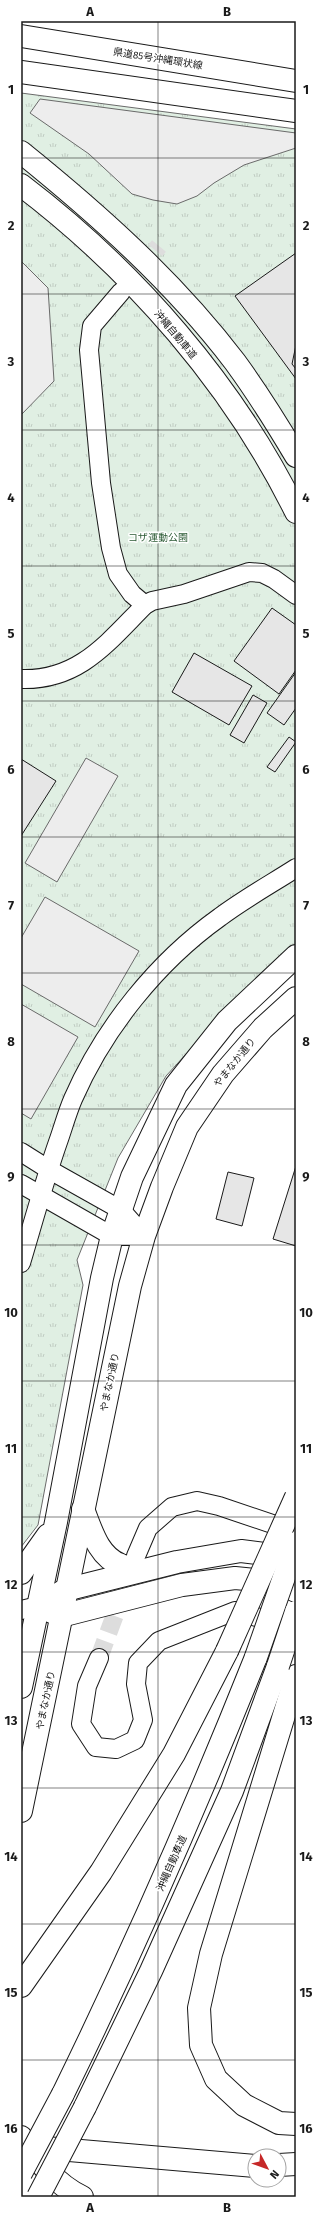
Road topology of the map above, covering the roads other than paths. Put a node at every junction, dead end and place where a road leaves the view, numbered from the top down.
1 (21, 36) edge
2 (21, 72) edge
3 (296, 81) edge
4 (296, 111) edge
5 (21, 152) edge
6 (21, 186) edge
7 (121, 292) tunnel mouth
8 (296, 456) edge
9 (296, 512) edge
10 (296, 595) edge
11 (144, 605) junction
12 (21, 679) edge
13 (296, 868) edge
14 (296, 956) edge
15 (296, 998) edge
16 (21, 1152) edge
17 (48, 1169) junction
18 (21, 1184) edge
19 (41, 1196) junction
20 (120, 1210) junction
21 (112, 1236) junction
22 (144, 1236) junction
23 (21, 1263) edge
24 (296, 1497) edge
25 (82, 1509) junction
26 (56, 1522) junction
27 (296, 1532) edge
28 (296, 1543) edge
29 (296, 1561) edge
30 (140, 1564) junction
31 (21, 1573) edge
32 (65, 1590) junction
33 (296, 1591) edge
34 (30, 1608) edge
35 (296, 1612) edge
36 (61, 1616) junction
37 (296, 1628) edge
38 (99, 1658) tunnel mouth
39 (287, 1671) edge
40 (21, 1687) edge
41 (21, 1810) edge
42 (21, 1986) edge
43 (296, 2124) edge
44 (21, 2137) edge
45 (21, 2156) edge
46 (247, 2165) edge
47 (21, 2173) edge
48 (38, 2197) edge
49 (82, 2197) edge

1 - 3 main road, 県道85号沖縄環状線
2 - 4 main road
5 - 8 main road
6 - 9 main road, 沖縄自動車道
7 - 11 lane
10 - 11 lane
11 - 12 lane
13 - 17 lane
14 - 20 main road
15 - 22 main road, やまなか通り
16 - 17 lane
17 - 19 lane
17 - 20 lane
18 - 19 lane
19 - 21 lane
19 - 23 lane
20 - 21 main road
20 - 22 lane
21 - 22 lane
21 - 26 main road
22 - 25 main road, やまなか通り
24 - 42 main road, bridge
25 - 30 main road
25 - 32 main road, やまなか通り
26 - 31 main road
26 - 34 main road
27 - 30 lane
28 - 47 main road, 沖縄自動車道, bridge
29 - 30 main road
30 - 32 main road
32 - 34 main road
32 - 36 main road, やまなか通り
33 - 36 main road
34 - 36 main road
34 - 40 main road
35 - 39 main road, bridge
36 - 41 main road, やまなか通り
37 - 38 lane
39 - 43 main road
39 - 48 main road, bridge
44 - 49 main road
45 - 46 main road

